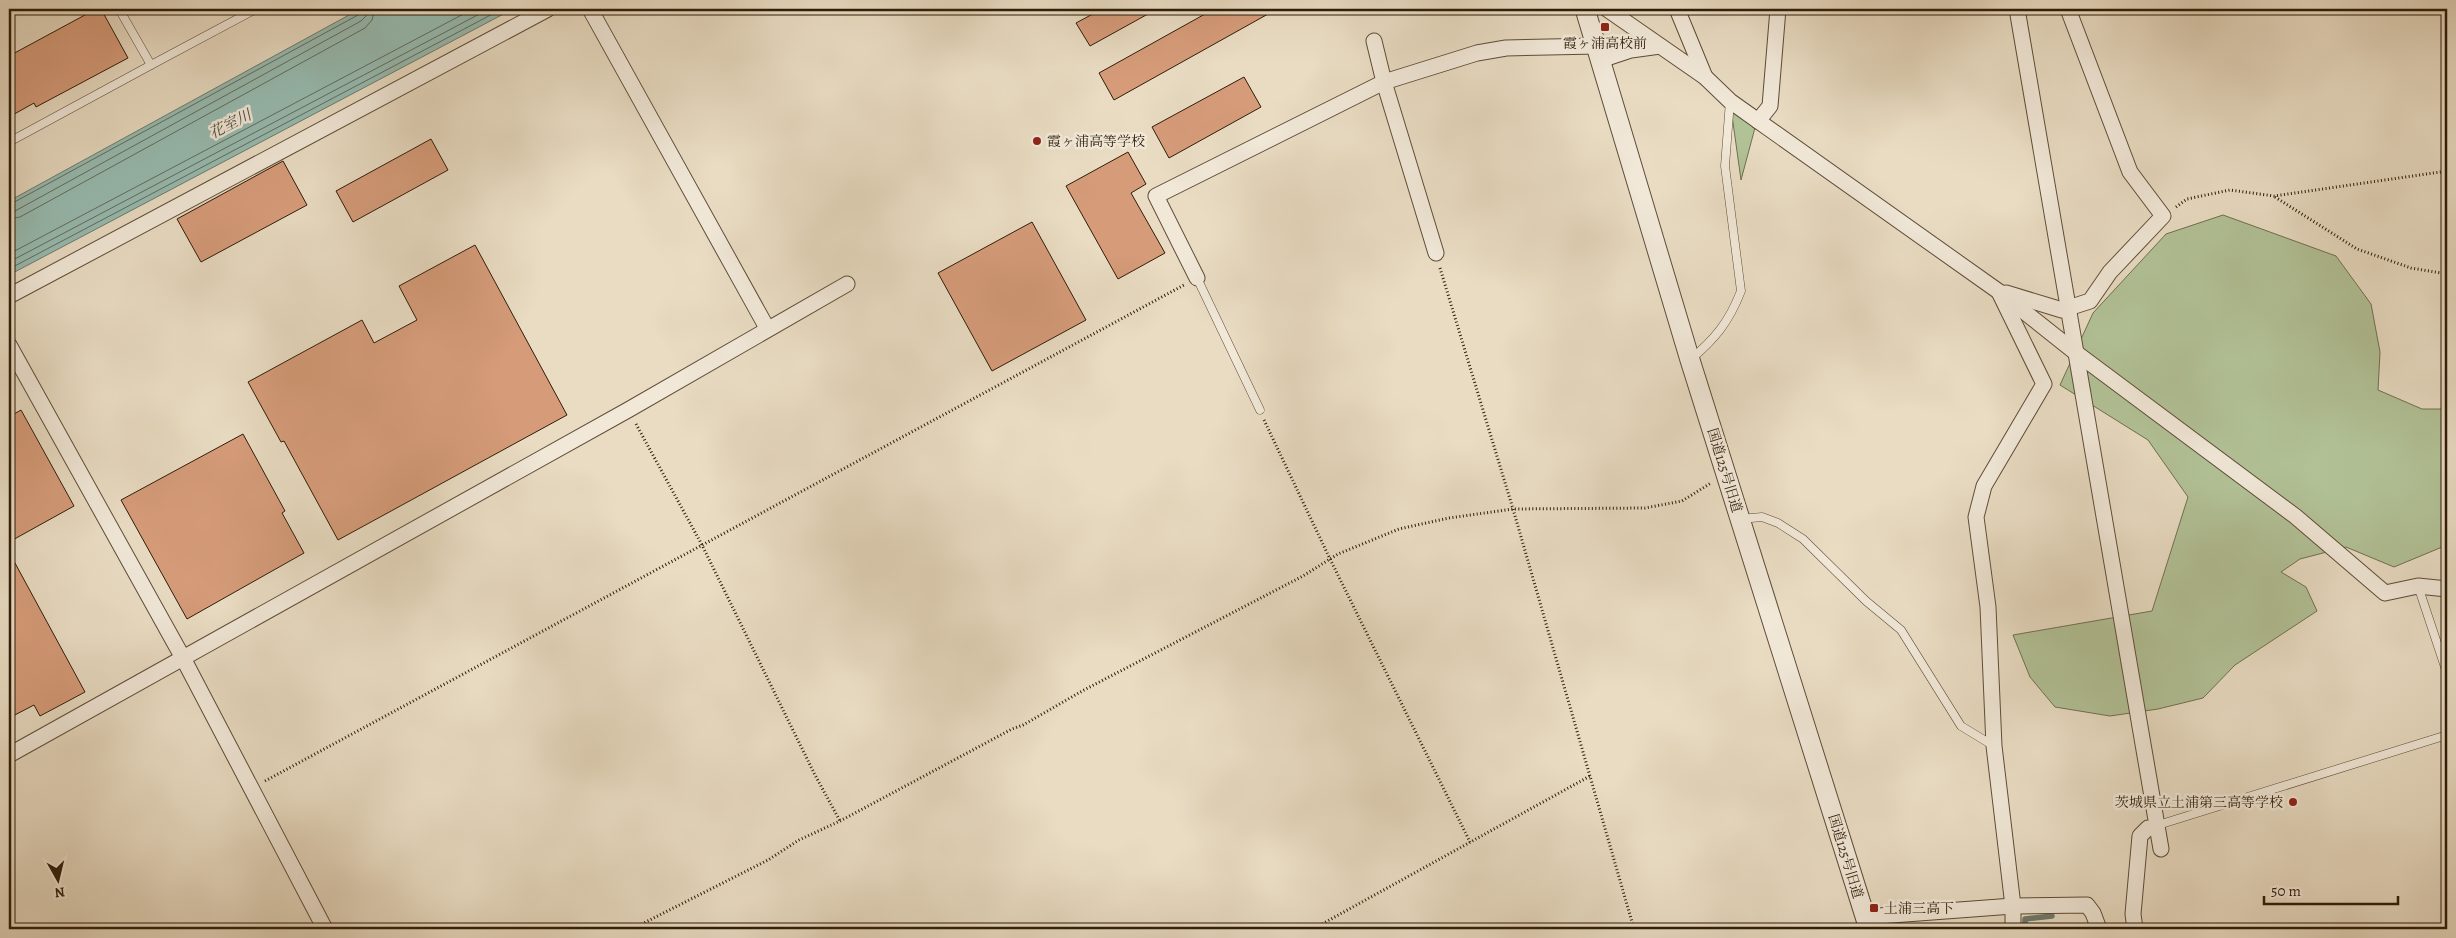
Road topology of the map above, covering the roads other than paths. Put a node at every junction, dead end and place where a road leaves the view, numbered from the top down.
1 (119, 9) edge
2 (256, 9) edge
3 (548, 9) edge
4 (590, 9) edge
5 (1586, 9) edge
6 (1607, 9) edge
7 (1677, 9) edge
8 (1778, 9) edge
9 (2017, 9) edge
10 (2068, 9) edge
11 (1374, 41) dead end
12 (1660, 46) junction
13 (1599, 53) junction
14 (151, 65) junction
15 (1705, 77) junction
16 (1384, 82) junction
17 (1730, 101) junction
18 (1758, 121) junction
19 (9, 142) edge
20 (1436, 253) road end
21 (1197, 278) joint
22 (847, 284) dead end
23 (1998, 291) junction
24 (9, 296) edge
25 (2068, 308) junction
26 (767, 328) junction
27 (9, 345) edge
28 (2075, 352) junction
29 (1690, 360) junction
30 (1260, 410) road end
31 (1740, 519) junction
32 (2418, 586) junction
33 (2447, 589) edge
34 (183, 658) junction
35 (2447, 673) edge
36 (2447, 735) edge
37 (1994, 746) junction
38 (9, 755) edge
39 (2153, 827) junction
40 (2161, 849) dead end
41 (2013, 906) junction
42 (1867, 923) edge
43 (324, 929) edge
44 (2013, 929) edge
45 (2099, 929) edge
46 (2135, 929) edge

1 - 14 lane
2 - 14 lane
3 - 24 street
4 - 26 street
5 - 13 street, 国道125号旧道
6 - 12 street
7 - 15 street
8 - 18 street
9 - 25 street
10 - 25 street
11 - 16 street
12 - 13 street
12 - 15 street
13 - 16 street
13 - 29 street, 国道125号旧道
14 - 19 lane
15 - 17 street
16 - 20 street
16 - 21 street
17 - 18 street
17 - 29 lane
18 - 23 street
21 - 30 lane
22 - 26 street
23 - 25 street
23 - 28 street
23 - 37 street
25 - 28 street
26 - 34 street
27 - 34 street
28 - 32 street
28 - 39 street
29 - 31 street, 国道125号旧道
31 - 37 lane
31 - 42 street, 国道125号旧道
32 - 33 street
32 - 35 lane
34 - 38 street
34 - 43 street
36 - 39 lane
37 - 41 street
39 - 40 street
39 - 46 street
41 - 42 street
41 - 44 street
41 - 45 street

